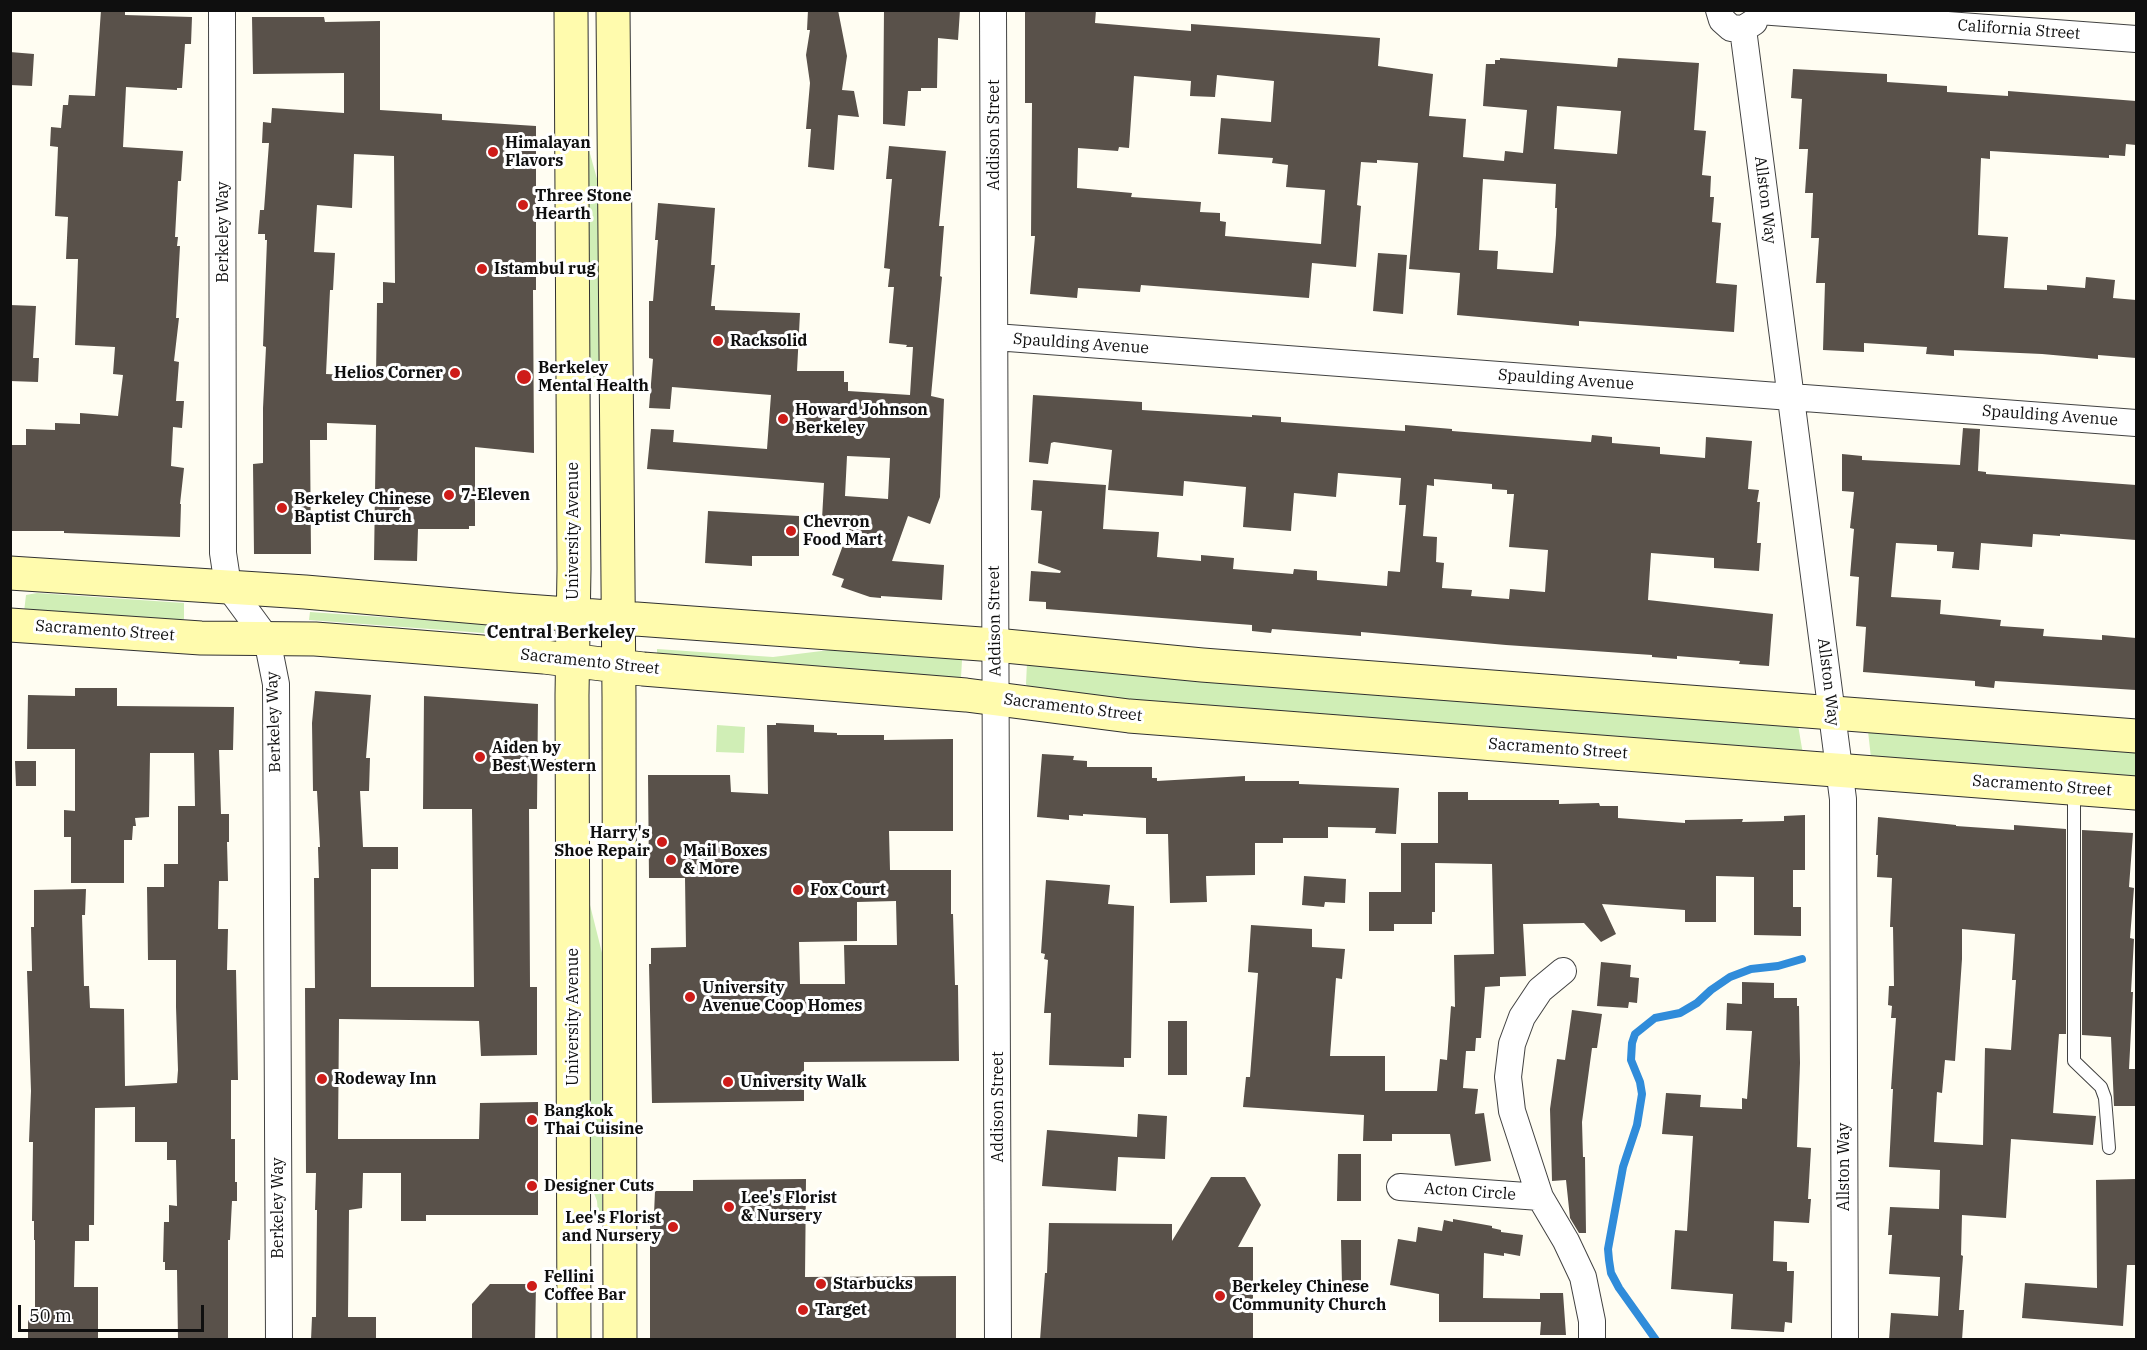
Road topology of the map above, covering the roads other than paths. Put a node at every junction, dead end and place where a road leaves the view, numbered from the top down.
1 (222, 10) edge
2 (571, 10) edge
3 (613, 10) edge
4 (993, 10) edge
5 (1719, 10) edge
6 (1753, 17) edge
7 (2136, 39) edge
8 (995, 337) junction
9 (1790, 397) junction
10 (2136, 423) edge
11 (10, 573) edge
12 (228, 586) junction
13 (573, 614) junction
14 (617, 617) junction
15 (10, 625) edge
16 (267, 639) junction
17 (995, 645) junction
18 (572, 660) junction
19 (618, 666) junction
20 (997, 699) junction
21 (1832, 713) junction
22 (2136, 736) edge
23 (1840, 770) junction
24 (2074, 789) junction
25 (2136, 793) edge
26 (1563, 971) dead end
27 (2109, 1148) dead end
28 (1400, 1187) dead end
29 (1540, 1197) junction
30 (279, 1340) edge
31 (574, 1340) edge
32 (621, 1340) edge
33 (998, 1340) edge
34 (1592, 1340) edge
35 (1845, 1340) edge

1 - 12 street, Berkeley Way
2 - 13 street, University Avenue
3 - 14 street
4 - 8 street, Addison Street
5 - 6 street
6 - 7 street, California Street
6 - 9 street, Allston Way
8 - 9 street, Spaulding Avenue
8 - 17 street, Addison Street
9 - 10 street, Spaulding Avenue
9 - 21 street, Allston Way
11 - 12 street
12 - 13 street
12 - 16 street, Berkeley Way
13 - 14 street
13 - 18 street, University Avenue
14 - 17 street
14 - 19 street
15 - 16 street, Sacramento Street
16 - 18 street, Sacramento Street
16 - 30 street, Berkeley Way
17 - 20 street, Addison Street
17 - 21 street
18 - 19 street, Sacramento Street
18 - 31 street, University Avenue
19 - 20 street, Sacramento Street
19 - 32 street
20 - 23 street, Sacramento Street
20 - 33 street, Addison Street
21 - 22 street
21 - 23 street, Allston Way
23 - 24 street, Sacramento Street
23 - 35 street, Allston Way
24 - 25 street, Sacramento Street
24 - 27 lane
26 - 29 street
28 - 29 street, Acton Circle
29 - 34 street

